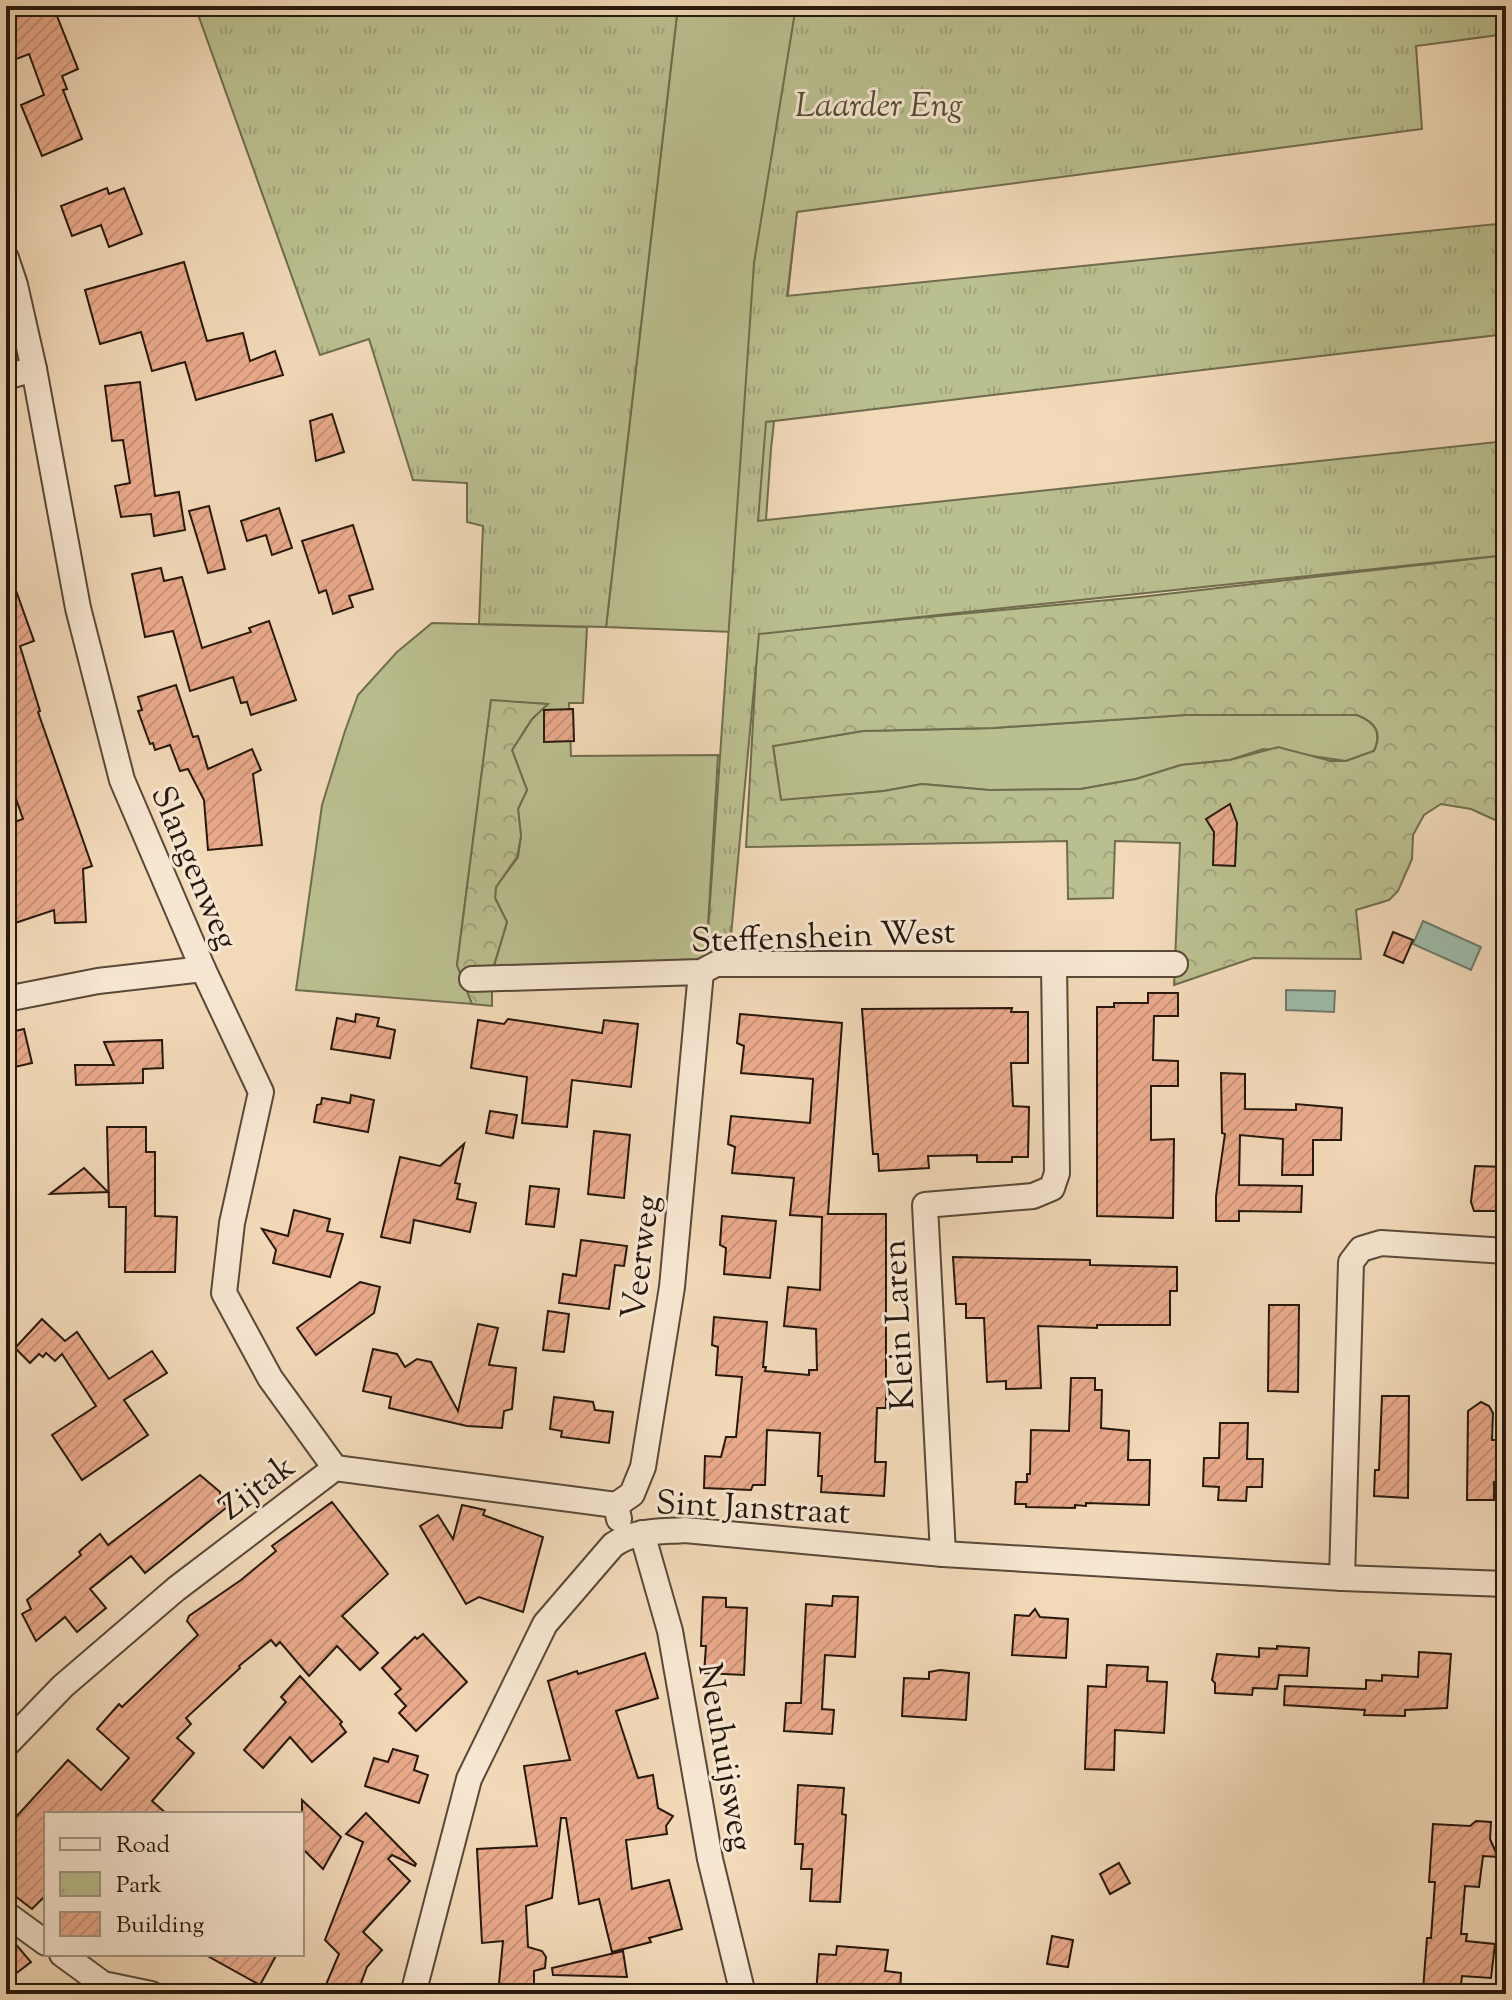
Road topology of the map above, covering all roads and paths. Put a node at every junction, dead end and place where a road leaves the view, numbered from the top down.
1 (6, 258) edge
2 (34, 369) junction
3 (6, 377) edge
4 (711, 960) junction
5 (1175, 964) dead end
6 (1054, 965) junction
7 (203, 969) junction
8 (472, 979) dead end
9 (6, 999) edge
10 (270, 1064) dead end
11 (261, 1092) junction
12 (1506, 1251) edge
13 (335, 1468) junction
14 (616, 1505) junction
15 (633, 1535) junction
16 (943, 1554) junction
17 (1342, 1578) junction
18 (1506, 1584) edge
19 (6, 1745) edge
20 (6, 1914) edge
21 (44, 1942) edge
22 (65, 1956) edge
23 (151, 1994) edge
24 (413, 1994) edge
25 (743, 1994) edge

1 - 2 street, Slangenweg
2 - 3 street
2 - 7 street, Slangenweg
4 - 6 street, Steffenshein West
4 - 8 street, Steffenshein West
4 - 14 street, Veerweg
5 - 6 street, Steffenshein West
6 - 16 street, Klein Laren
7 - 9 street
7 - 11 street, Slangenweg
10 - 11 street
11 - 13 street
12 - 17 street
13 - 14 street, Zijtak
13 - 19 street, Zijtak
14 - 15 street
15 - 16 street, Sint Janstraat
15 - 24 street, Sint Janstraat
15 - 25 street, Neuhuijsweg
16 - 17 street, Sint Janstraat
17 - 18 street, Sint Janstraat
20 - 21 street
22 - 23 street

